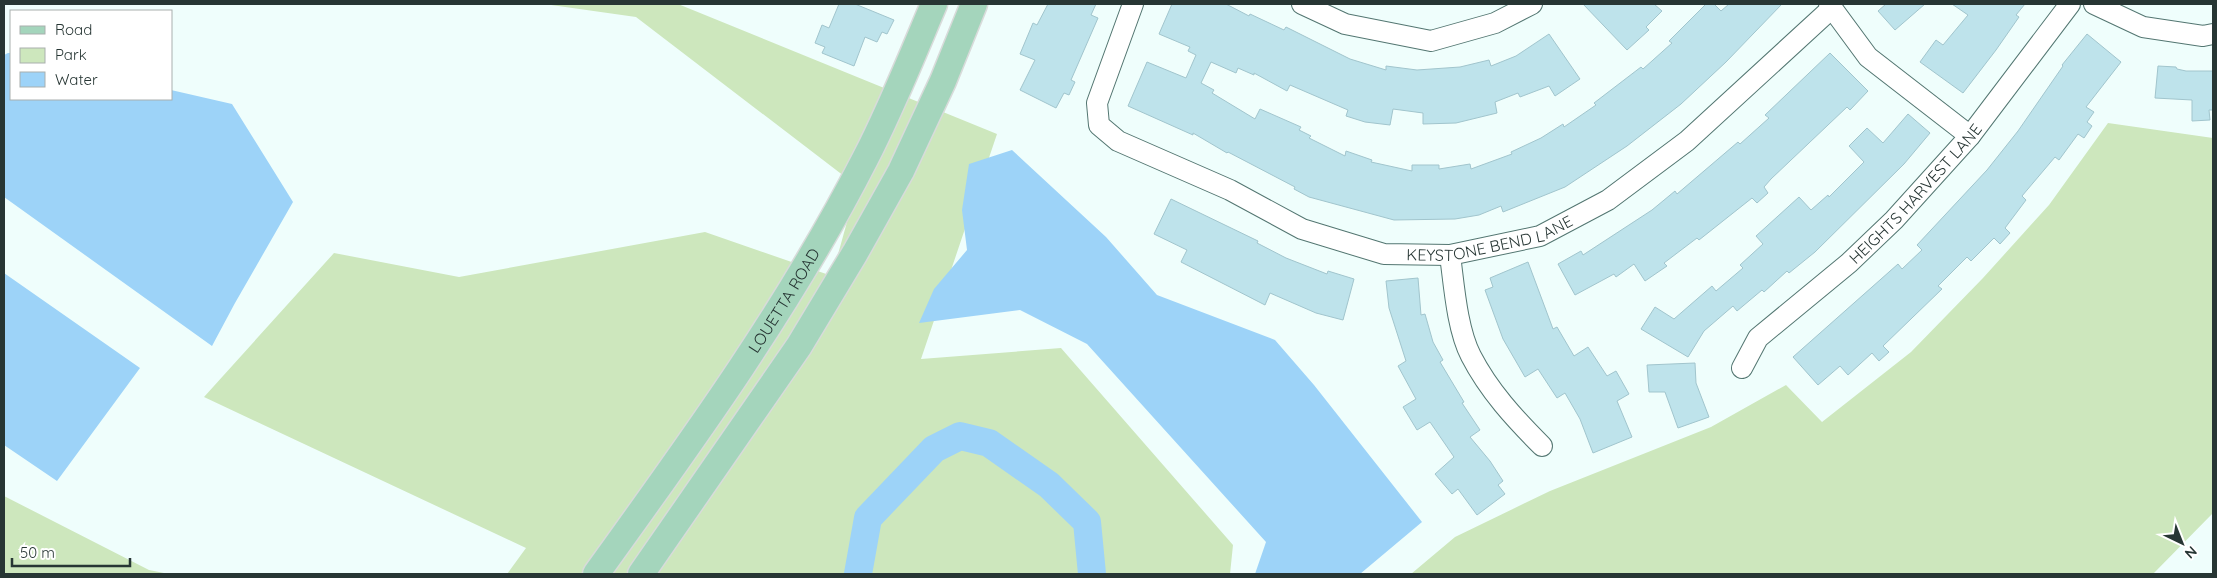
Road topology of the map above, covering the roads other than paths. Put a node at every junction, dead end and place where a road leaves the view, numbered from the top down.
1 (934, 4) edge
2 (974, 4) edge
3 (1133, 4) edge
4 (1302, 4) edge
5 (1532, 4) edge
6 (2070, 4) edge
7 (2094, 4) edge
8 (1831, 6) edge
9 (2213, 34) edge
10 (1970, 136) junction
11 (1450, 255) junction
12 (1742, 368) dead end
13 (1542, 446) dead end
14 (596, 574) edge
15 (641, 574) edge

1 - 14 main road, LOUETTA ROAD
2 - 15 main road
3 - 11 street, KEYSTONE BEND LANE
4 - 5 street
6 - 10 street, HEIGHTS HARVEST LANE
7 - 9 street
8 - 10 street
8 - 11 street, KEYSTONE BEND LANE
10 - 12 street, HEIGHTS HARVEST LANE
11 - 13 street

